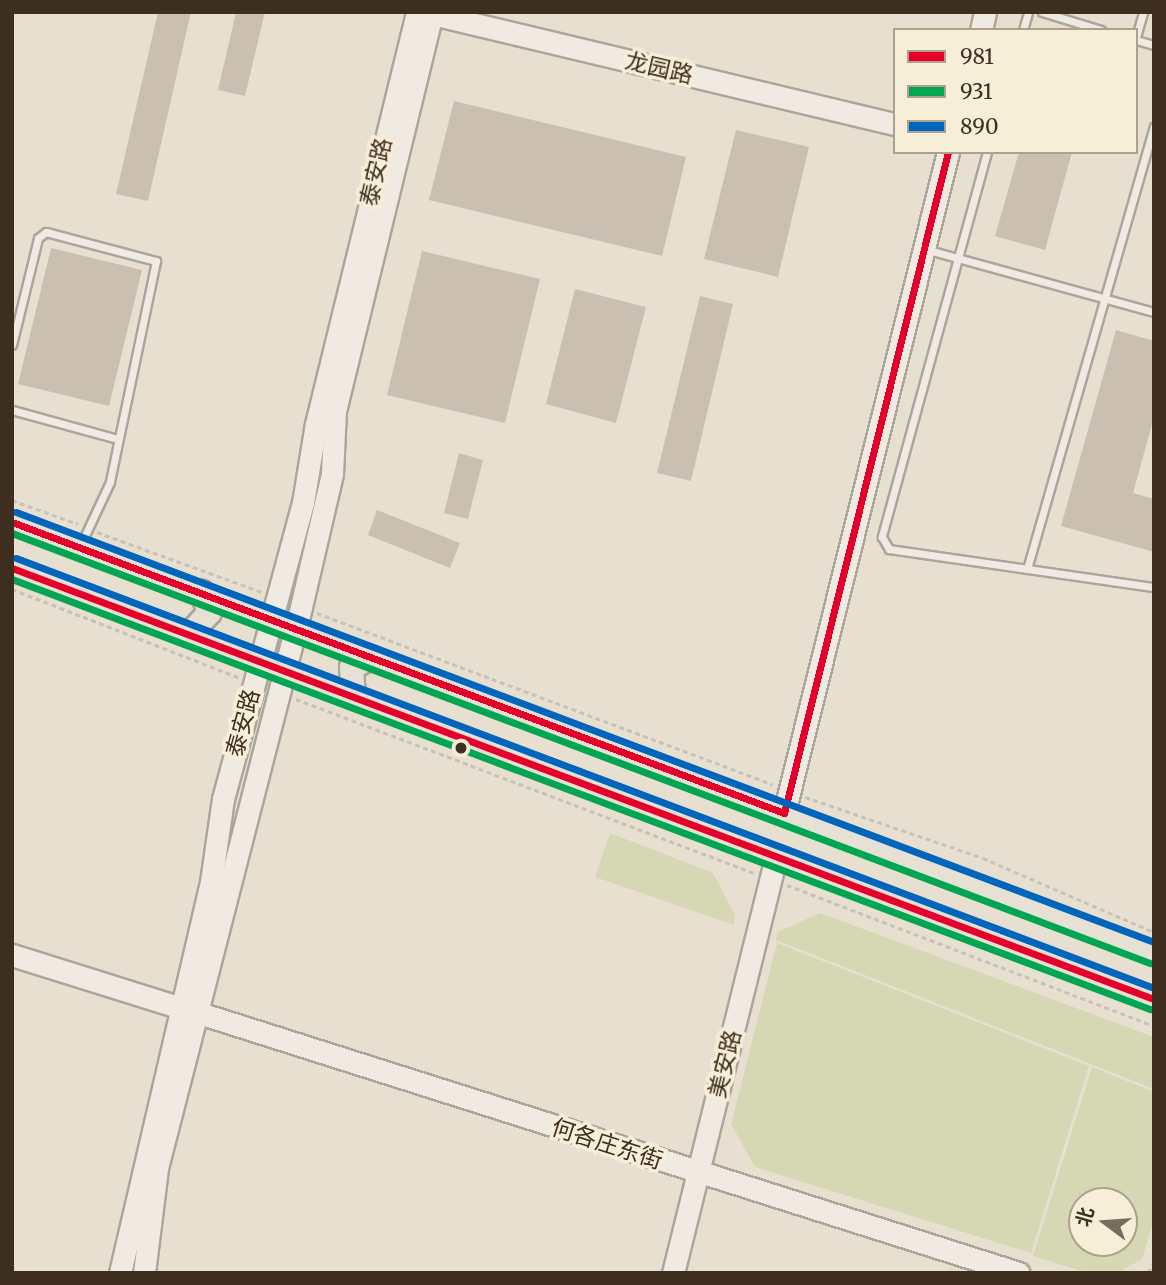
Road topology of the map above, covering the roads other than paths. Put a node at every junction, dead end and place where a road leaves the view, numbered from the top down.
1 (1042, 12) edge
2 (1143, 12) edge
3 (426, 13) edge
4 (1094, 28) edge
5 (1138, 31) edge
6 (893, 124) edge
7 (1154, 127) edge
8 (947, 154) edge
9 (987, 154) edge
10 (922, 248) junction
11 (957, 255) junction
12 (1104, 297) junction
13 (1154, 312) edge
14 (12, 345) edge
15 (12, 410) edge
16 (118, 439) junction
17 (12, 522) edge
18 (84, 538) junction
19 (12, 568) edge
20 (1027, 569) junction
21 (1154, 587) edge
22 (201, 591) junction
23 (276, 609) junction
24 (298, 617) junction
25 (189, 634) junction
26 (371, 657) junction
27 (283, 669) junction
28 (257, 672) junction
29 (353, 696) junction
30 (787, 802) junction
31 (776, 856) junction
32 (1154, 953) edge
33 (12, 955) edge
34 (1154, 999) edge
35 (188, 1010) junction
36 (698, 1173) junction
37 (120, 1273) edge
38 (144, 1273) edge
39 (673, 1273) edge
40 (1019, 1273) edge

1 - 4 lane
2 - 5 lane
3 - 6 street, 龙园路
3 - 23 street, 泰安路
3 - 24 street, 泰安路
7 - 12 lane
8 - 10 street
9 - 11 lane
10 - 11 lane
10 - 30 street
11 - 12 lane
11 - 20 lane
12 - 13 lane
12 - 20 lane
14 - 16 lane
15 - 16 lane
16 - 18 lane
17 - 18 main road
18 - 22 main road
19 - 25 main road
20 - 21 lane
22 - 23 main road
22 - 25 main road
23 - 24 main road
23 - 28 street, 泰安路
24 - 26 main road
24 - 27 street, 泰安路
25 - 28 main road
26 - 29 main road
26 - 30 main road
27 - 28 main road
27 - 29 main road
27 - 35 street, 泰安路
28 - 35 street, 泰安路
29 - 31 main road
30 - 32 main road
31 - 34 main road
31 - 36 street, 美安路
33 - 35 street, 何各庄东街
35 - 36 street, 何各庄东街
35 - 37 street, 泰安路
35 - 38 street, 泰安路
36 - 39 street, 美安路
36 - 40 street, 何各庄东街

